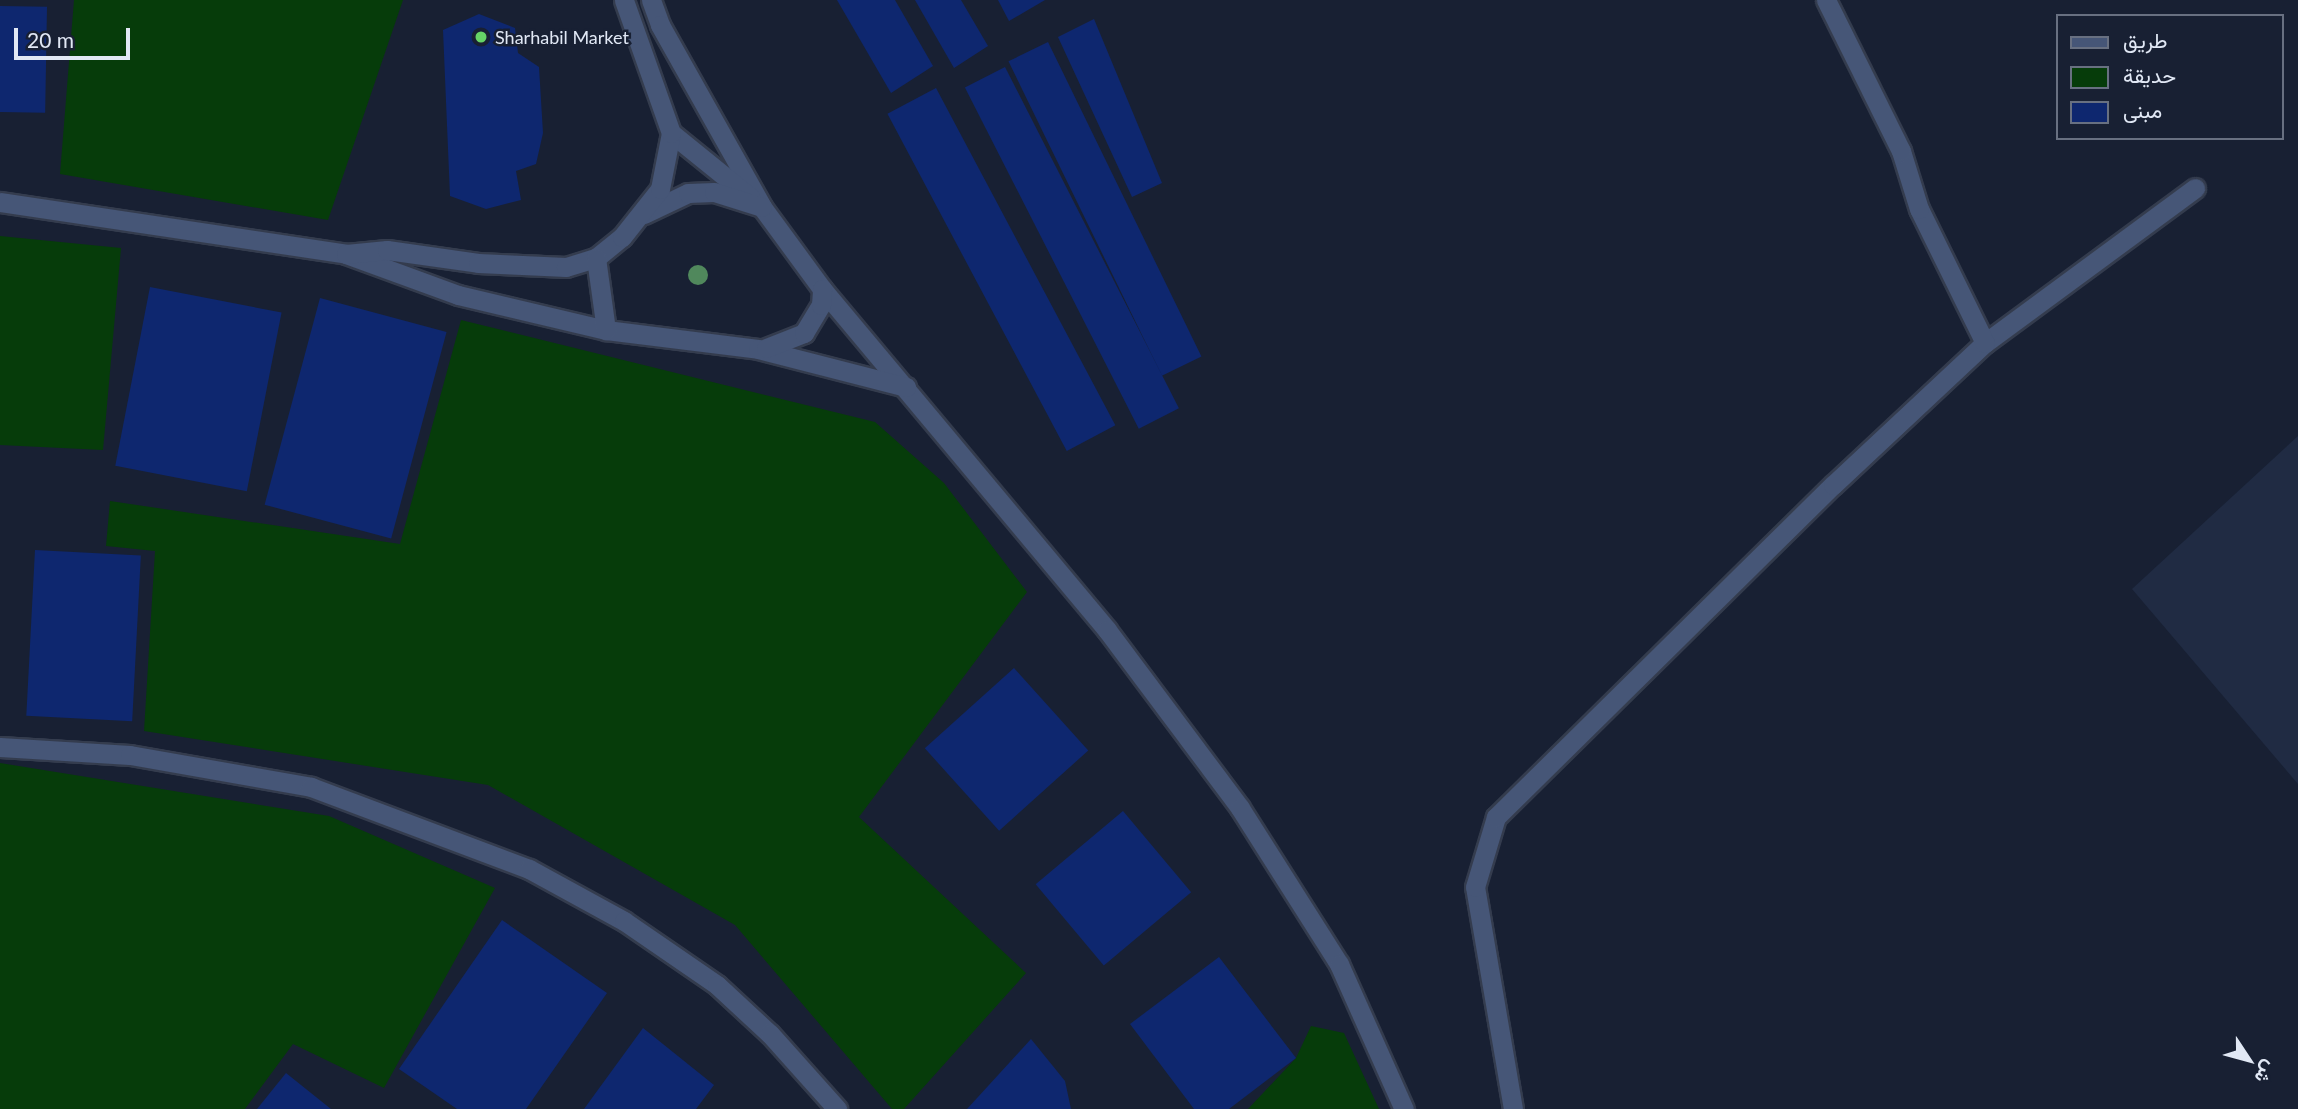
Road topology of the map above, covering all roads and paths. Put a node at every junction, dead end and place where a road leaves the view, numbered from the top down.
1 (624, 0) edge
2 (651, 0) edge
3 (1826, 0) edge
4 (671, 133) junction
5 (2195, 188) dead end
6 (0, 202) edge
7 (762, 207) junction
8 (641, 216) junction
9 (346, 254) junction
10 (596, 258) junction
11 (822, 289) junction
12 (606, 330) junction
13 (1984, 343) junction
14 (758, 349) junction
15 (906, 387) junction
16 (0, 747) edge
17 (837, 1109) edge
18 (1404, 1109) edge
19 (1513, 1109) edge

1 - 4 street
2 - 7 street
3 - 13 street
4 - 7 street
4 - 8 street
5 - 13 street
6 - 9 street
7 - 8 street
7 - 11 street
8 - 10 street
9 - 10 street
9 - 12 street
10 - 12 street
11 - 14 street
11 - 15 street
12 - 14 street
13 - 19 street
14 - 15 street
15 - 18 street
16 - 17 street

